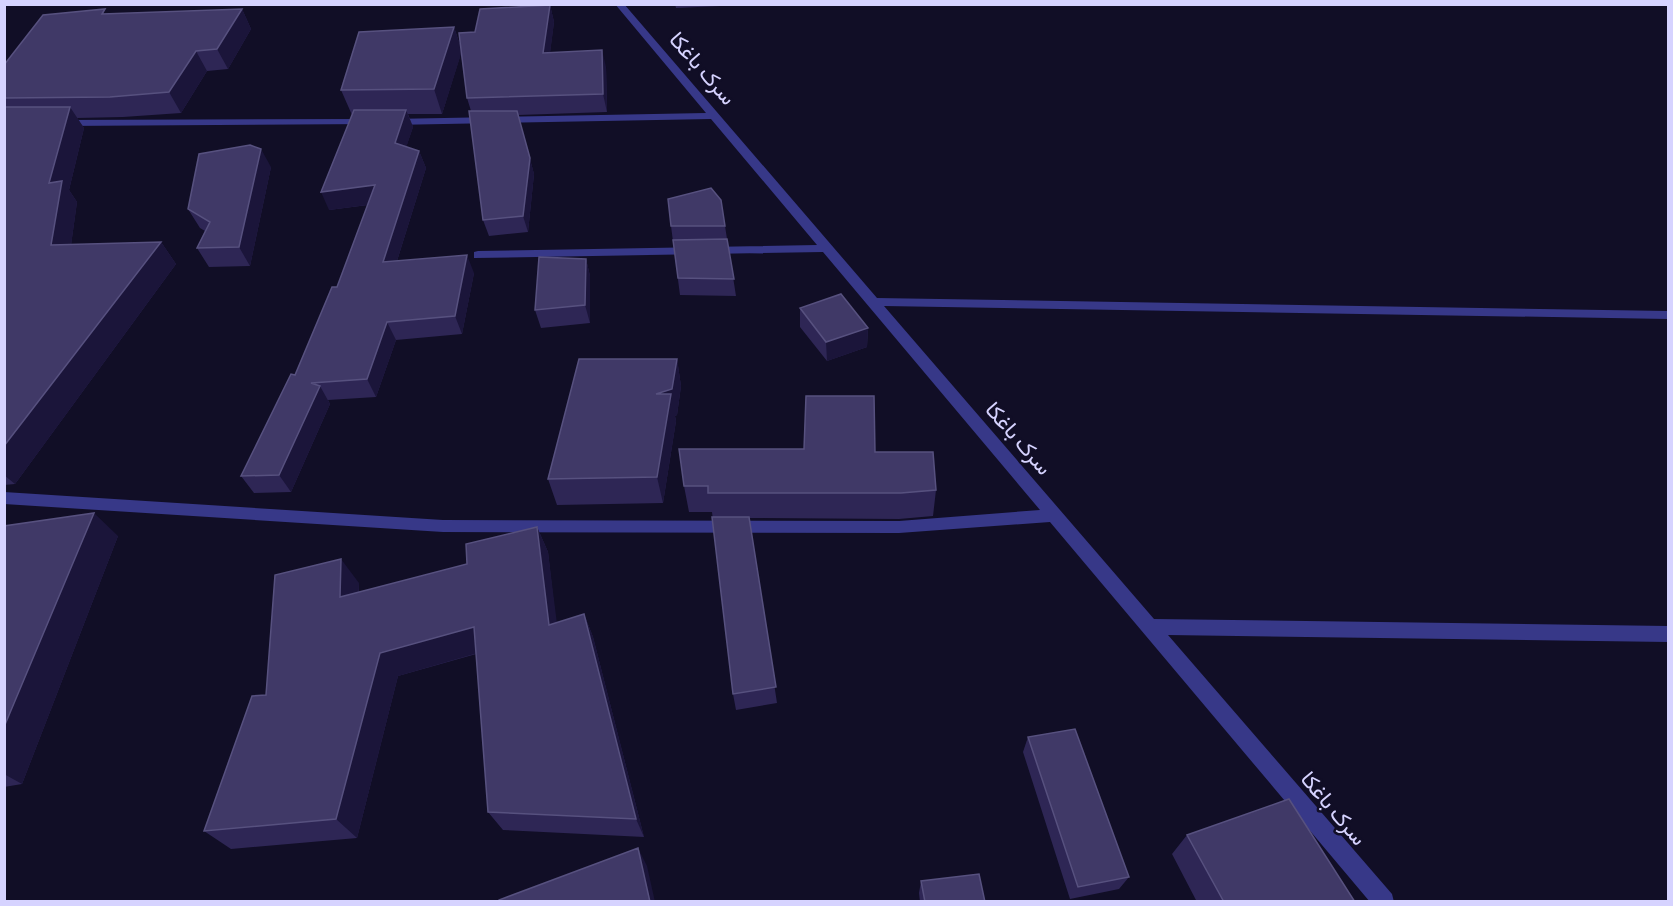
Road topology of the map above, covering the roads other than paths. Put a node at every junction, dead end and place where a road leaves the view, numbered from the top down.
1 (619, 4) edge
2 (714, 116) junction
3 (52, 123) edge
4 (828, 248) junction
5 (478, 255) dead end
6 (873, 302) junction
7 (1668, 315) edge
8 (4, 498) edge
9 (1055, 515) junction
10 (1150, 627) junction
11 (1668, 634) edge
12 (1384, 902) edge

1 - 2 street, سرک باغکا
2 - 3 street
2 - 4 street, سرک باغکا
4 - 5 street
4 - 6 street, سرک باغکا
6 - 7 street
6 - 9 street, سرک باغکا
8 - 9 street
9 - 10 street, سرک باغکا
10 - 11 street
10 - 12 street, سرک باغکا

